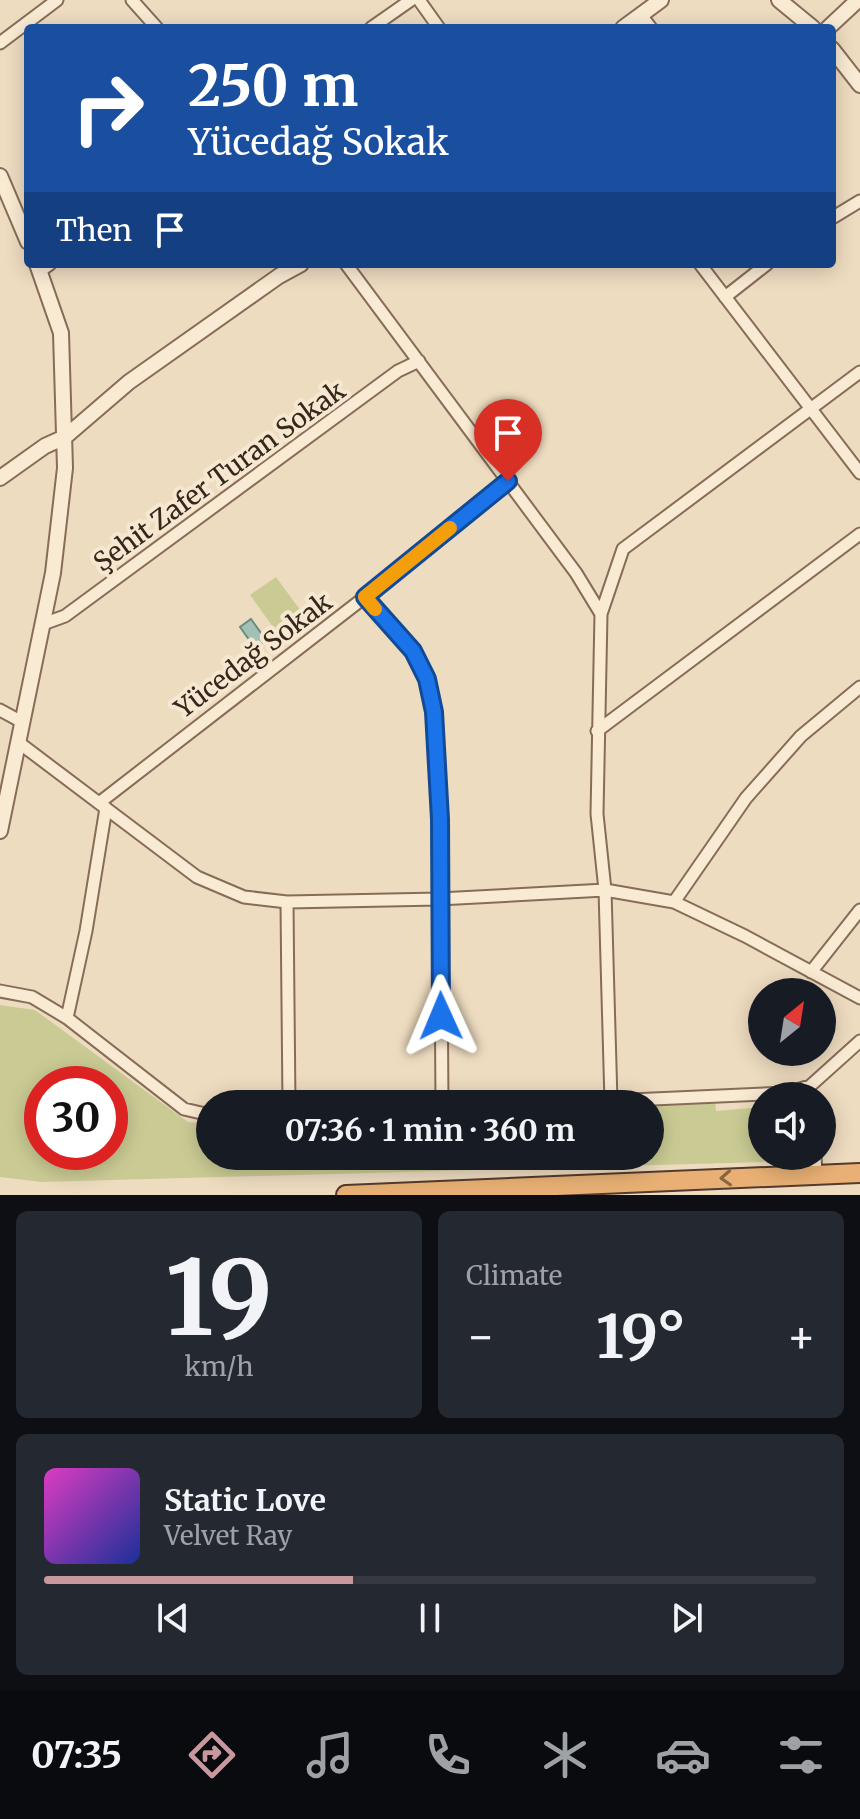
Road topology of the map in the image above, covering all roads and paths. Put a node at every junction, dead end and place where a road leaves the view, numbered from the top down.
1 (57, 0) edge
2 (132, 0) edge
3 (411, 0) edge
4 (419, 0) edge
5 (661, 0) edge
6 (779, 0) edge
7 (858, 0) edge
8 (641, 15) junction
9 (25, 24) edge
10 (153, 24) edge
11 (377, 24) edge
12 (436, 24) edge
13 (629, 24) edge
14 (648, 24) edge
15 (808, 24) edge
16 (832, 24) edge
17 (24, 25) edge
18 (0, 43) edge
19 (836, 54) edge
20 (860, 85) edge
21 (0, 176) edge
22 (860, 201) edge
23 (836, 216) edge
24 (24, 233) edge
25 (43, 268) edge
26 (294, 268) edge
27 (349, 268) edge
28 (703, 268) edge
29 (762, 268) edge
30 (725, 297) junction
31 (419, 361) junction
32 (860, 372) edge
33 (810, 410) junction
34 (65, 437) junction
35 (860, 473) edge
36 (0, 478) edge
37 (508, 481) junction
38 (860, 534) edge
39 (365, 597) junction
40 (601, 614) junction
41 (43, 624) junction
42 (860, 687) edge
43 (0, 710) edge
44 (22, 722) junction
45 (597, 731) junction
46 (18, 742) junction
47 (102, 805) junction
48 (0, 831) edge
49 (605, 890) junction
50 (439, 899) junction
51 (287, 902) junction
52 (674, 902) junction
53 (860, 910) edge
54 (811, 972) junction
55 (0, 991) edge
56 (860, 998) edge
57 (67, 1018) junction
58 (860, 1041) edge
59 (820, 1082) edge
60 (289, 1090) edge
61 (442, 1090) edge
62 (611, 1090) edge
63 (748, 1095) edge
64 (664, 1099) edge
65 (196, 1112) edge
66 (748, 1169) edge
67 (836, 1169) edge
68 (860, 1173) edge
69 (346, 1195) edge

1 - 9 street
2 - 10 street
3 - 11 street
4 - 12 street
5 - 8 street
6 - 15 street
7 - 16 street
8 - 13 street
8 - 14 street
17 - 18 street
19 - 20 street
21 - 24 street
22 - 23 street
25 - 34 street
26 - 34 street
27 - 31 street
28 - 30 street
29 - 30 street
30 - 33 street
31 - 37 street
31 - 41 street, Şehit Zafer Turan Sokak
32 - 33 street
33 - 35 street
33 - 40 street
34 - 36 street
34 - 41 street
37 - 39 street, Yücedağ Sokak
37 - 40 street
38 - 45 street
39 - 47 street, Yücedağ Sokak
39 - 50 street
40 - 45 street
41 - 44 street
42 - 52 street
43 - 44 street
44 - 46 street
45 - 49 street
46 - 47 street
46 - 48 street
47 - 51 street
47 - 57 street
49 - 50 street
49 - 52 street
49 - 62 street
50 - 51 street
50 - 61 street
51 - 60 street
52 - 54 street
53 - 54 street
54 - 56 street
55 - 57 street
57 - 65 street
58 - 59 street
63 - 64 street
66 -> 69 highway
67 - 68 highway

